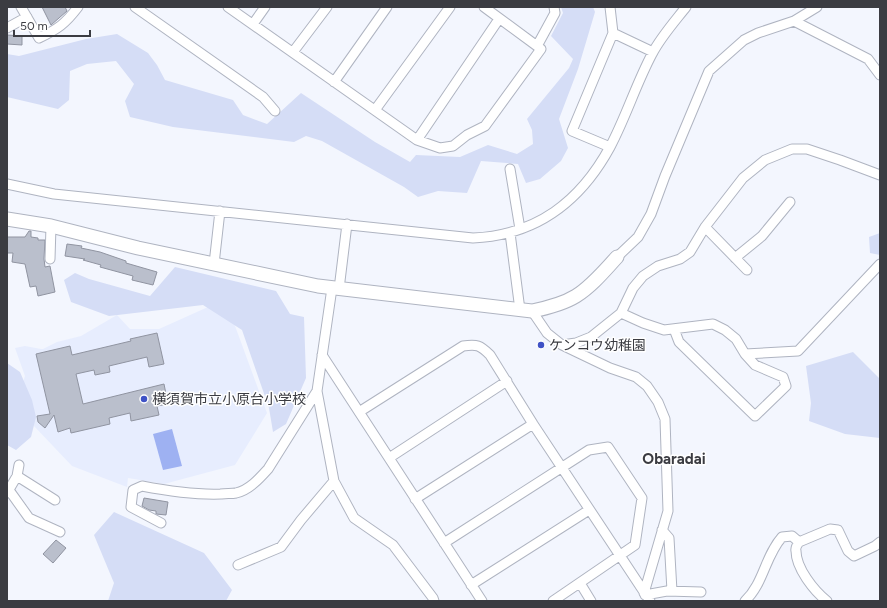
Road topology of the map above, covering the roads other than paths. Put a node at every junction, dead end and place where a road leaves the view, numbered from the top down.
1 (21, 7) edge
2 (78, 7) edge
3 (135, 7) edge
4 (228, 7) edge
5 (265, 7) edge
6 (327, 7) edge
7 (387, 7) edge
8 (450, 7) edge
9 (484, 7) edge
10 (554, 7) edge
11 (610, 7) edge
12 (686, 7) edge
13 (817, 7) edge
14 (27, 17) junction
15 (500, 19) junction
16 (794, 20) junction
17 (253, 24) junction
18 (7, 28) edge
19 (614, 32) junction
20 (537, 46) junction
21 (293, 52) junction
22 (653, 52) junction
23 (879, 72) edge
24 (334, 82) junction
25 (375, 110) junction
26 (275, 112) dead end
27 (417, 140) junction
28 (610, 147) junction
29 (510, 169) dead end
30 (880, 175) edge
31 (7, 184) edge
32 (790, 202) dead end
33 (220, 211) junction
34 (7, 219) edge
35 (347, 224) junction
36 (51, 226) junction
37 (705, 227) junction
38 (520, 229) junction
39 (510, 233) junction
40 (617, 257) joint
41 (735, 258) junction
42 (50, 259) dead end
43 (214, 264) junction
44 (880, 264) edge
45 (747, 270) dead end
46 (336, 289) junction
47 (526, 310) junction
48 (621, 313) junction
49 (674, 329) junction
50 (562, 345) junction
51 (745, 354) junction
52 (322, 355) junction
53 (507, 381) junction
54 (318, 391) junction
55 (359, 412) junction
56 (533, 424) junction
57 (389, 458) junction
58 (19, 465) dead end
59 (562, 468) junction
60 (17, 476) junction
61 (334, 481) junction
62 (8, 492) edge
63 (415, 499) junction
64 (55, 500) dead end
65 (589, 510) junction
66 (161, 523) dead end
67 (662, 530) junction
68 (60, 532) dead end
69 (798, 542) junction
70 (880, 542) edge
71 (444, 543) junction
72 (620, 556) junction
73 (238, 565) dead end
74 (580, 583) junction
75 (471, 585) junction
76 (672, 591) junction
77 (700, 592) dead end
78 (646, 596) edge
79 (434, 601) edge
80 (482, 601) edge
81 (553, 601) edge
82 (591, 601) edge
83 (745, 601) edge
84 (828, 601) edge

1 - 14 street
2 - 14 street
3 - 26 street
4 - 17 street
5 - 17 street
6 - 21 street
7 - 24 street
8 - 25 street
9 - 15 street
10 - 20 street
11 - 19 street
12 - 22 street
13 - 16 street
14 - 18 street
15 - 20 street
15 - 27 street
16 - 23 street
16 - 40 street
17 - 21 street
19 - 22 street
19 - 28 street
20 - 27 street
21 - 24 street
22 - 28 street
24 - 25 street
25 - 27 street
28 - 38 street
29 - 38 street
30 - 37 street
31 - 33 street
32 - 41 street
33 - 35 street
33 - 43 street
34 - 36 street
35 - 39 street
35 - 46 street
36 - 42 street
36 - 43 street
37 - 41 street
37 - 48 street
38 - 39 street
39 - 47 street
40 - 47 street
41 - 45 street
43 - 46 street
44 - 51 street
46 - 47 street
46 - 52 street
47 - 50 street
48 - 49 street
48 - 50 street
49 - 51 street
49 - 51 street
50 - 67 street
52 - 54 street
52 - 55 street
53 - 55 street
53 - 56 street
53 - 57 street
54 - 61 street
54 - 66 street
55 - 57 street
56 - 59 street
56 - 63 street
57 - 63 street
58 - 60 street
59 - 65 street
59 - 71 street
59 - 72 street
60 - 62 street
60 - 64 street
61 - 73 street
61 - 79 street
62 - 68 street
63 - 71 street
65 - 72 street
65 - 75 street
67 - 76 street
67 - 78 street
69 - 70 street
69 - 83 street
69 - 84 street
71 - 75 street
72 - 74 street
72 - 78 street
74 - 81 street
74 - 82 street
75 - 80 street
76 - 77 street
76 - 78 street

